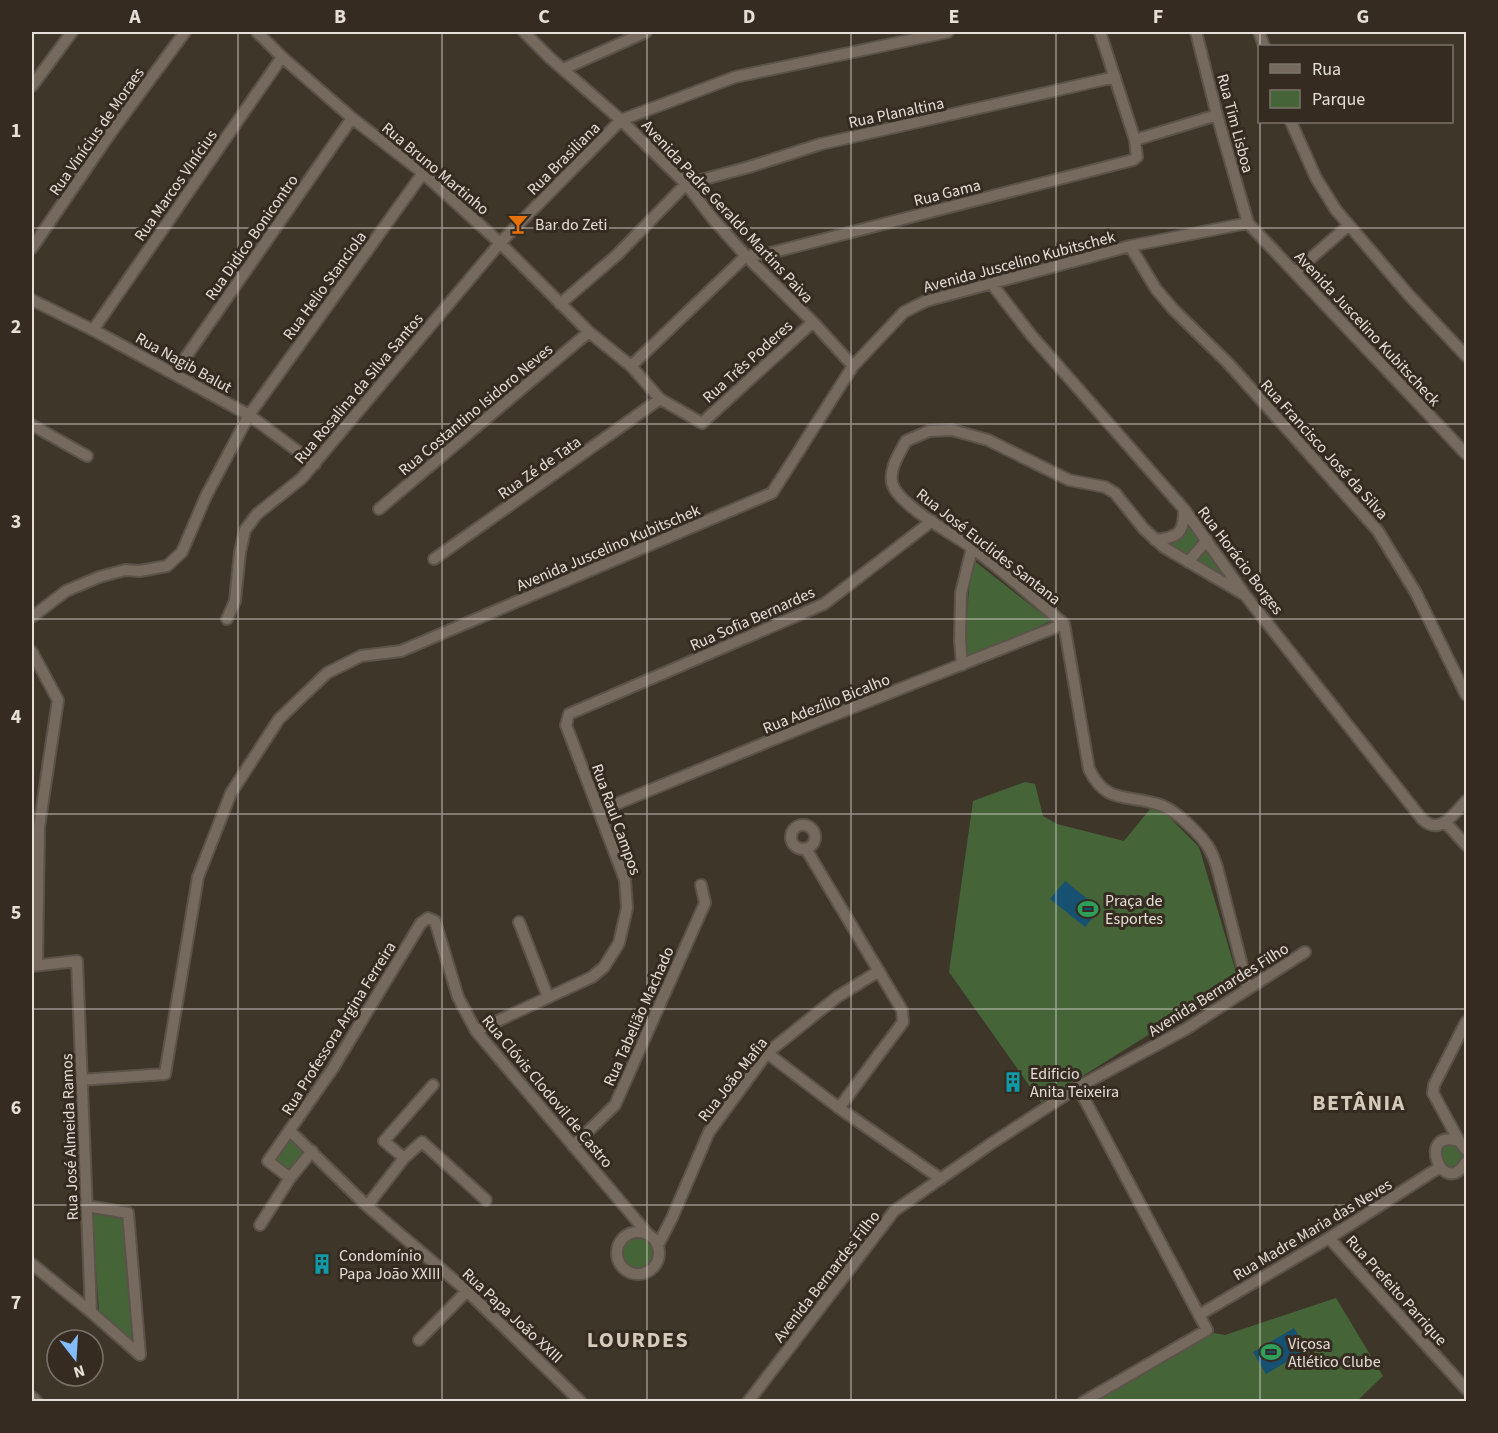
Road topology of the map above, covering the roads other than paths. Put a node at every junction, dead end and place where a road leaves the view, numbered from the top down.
1 (72, 32) edge
2 (185, 32) edge
3 (257, 32) edge
4 (524, 32) edge
5 (646, 32) edge
6 (948, 32) edge
7 (1100, 32) edge
8 (1196, 32) edge
9 (282, 57) junction
10 (563, 69) junction
11 (1115, 77) junction
12 (32, 86) edge
13 (1217, 115) junction
14 (352, 118) junction
15 (621, 120) junction
16 (1291, 123) edge
17 (1135, 140) junction
18 (423, 173) junction
19 (686, 184) junction
20 (1248, 223) junction
21 (1349, 225) junction
22 (500, 243) junction
23 (1130, 246) junction
24 (32, 249) edge
25 (746, 256) junction
26 (1295, 272) junction
27 (991, 284) junction
28 (32, 300) edge
29 (560, 304) junction
30 (813, 322) junction
31 (93, 330) junction
32 (589, 332) junction
33 (1467, 356) edge
34 (631, 366) junction
35 (853, 366) junction
36 (174, 374) junction
37 (660, 399) junction
38 (249, 415) junction
39 (702, 423) joint
40 (32, 424) edge
41 (1467, 454) edge
42 (87, 456) dead end
43 (315, 464) junction
44 (379, 509) dead end
45 (1184, 509) junction
46 (932, 521) junction
47 (1155, 540) junction
48 (1207, 540) junction
49 (972, 548) junction
50 (434, 559) dead end
51 (1188, 562) junction
52 (1245, 595) junction
53 (32, 617) edge
54 (227, 619) dead end
55 (1065, 624) junction
56 (32, 652) edge
57 (962, 665) junction
58 (1467, 695) edge
59 (569, 714) joint
60 (1467, 801) edge
61 (599, 812) junction
62 (1445, 822) junction
63 (35, 828) edge
64 (1467, 845) edge
65 (806, 849) dead end
66 (700, 885) dead end
67 (435, 921) joint
68 (519, 922) dead end
69 (1305, 952) dead end
70 (34, 966) edge
71 (879, 971) junction
72 (1248, 989) junction
73 (548, 997) junction
74 (1467, 1022) edge
75 (476, 1031) junction
76 (767, 1053) junction
77 (81, 1080) junction
78 (433, 1085) dead end
79 (1078, 1087) junction
80 (839, 1108) junction
81 (290, 1131) junction
82 (573, 1146) junction
83 (1464, 1147) edge
84 (312, 1151) junction
85 (404, 1158) junction
86 (1467, 1162) edge
87 (1440, 1167) junction
88 (290, 1178) junction
89 (941, 1179) junction
90 (486, 1200) dead end
91 (87, 1206) junction
92 (367, 1206) junction
93 (260, 1225) dead end
94 (648, 1234) junction
95 (1329, 1238) junction
96 (658, 1245) junction
97 (32, 1264) edge
98 (467, 1291) junction
99 (91, 1312) junction
100 (1199, 1315) junction
101 (419, 1340) dead end
102 (1467, 1389) edge
103 (32, 1397) edge
104 (38, 1401) edge
105 (581, 1401) edge
106 (748, 1401) edge
107 (1083, 1401) edge

1 - 12 street
2 - 24 street, Rua Vinícius de Moraes
3 - 9 street, Rua Bruno Martinho
4 - 10 street, Avenida Padre Geraldo Martins Paiva
5 - 10 street
6 - 15 street
7 - 11 street
8 - 13 street, Rua Tim Lisboa
9 - 14 street, Rua Bruno Martinho
9 - 31 street, Rua Marcos VInícius
10 - 15 street, Avenida Padre Geraldo Martins Paiva
11 - 17 street
11 - 19 street, Rua Planaltina
13 - 17 street
13 - 20 street, Rua Tim Lisboa
14 - 18 street, Rua Bruno Martinho
14 - 36 street, Rua Didico Bonicontro
15 - 19 street, Avenida Padre Geraldo Martins Paiva
15 - 22 street, Rua Brasiliana
16 - 21 street
17 - 25 street, Rua Gama
18 - 22 street, Rua Bruno Martinho
18 - 38 street, Rua Helio Stanciola
19 - 25 street, Avenida Padre Geraldo Martins Paiva
19 - 29 street
20 - 23 street, Avenida Juscelino Kubitschek
20 - 26 street, Avenida Juscelino Kubitscheck
21 - 26 street
21 - 33 street
22 - 29 street, Rua Bruno Martinho
22 - 43 street, Rua Rosalina da Silva Santos
23 - 27 street, Avenida Juscelino Kubitschek
23 - 58 street, Rua Francisco José da Silva
25 - 30 street, Avenida Padre Geraldo Martins Paiva
25 - 34 street
26 - 41 street, Avenida Juscelino Kubitscheck
27 - 35 street, Avenida Juscelino Kubitschek
27 - 45 street, Rua Horácio Borges
28 - 31 street, Rua Nagib Balut
29 - 32 street, Rua Bruno Martinho
30 - 35 street, Avenida Padre Geraldo Martins Paiva
30 - 39 street, Rua Três Poderes
31 - 36 street, Rua Nagib Balut
32 - 34 street, Rua Bruno Martinho
32 - 44 street, Rua Costantino Isidoro Neves
34 - 37 street, Rua Bruno Martinho
35 - 77 street, Avenida Juscelino Kubitschek
36 - 38 street, Rua Nagib Balut
37 - 39 street, Rua Bruno Martinho
37 - 50 street, Rua Zé de Tata
38 - 43 street, Rua Nagib Balut
38 - 53 street, Rua Helio Stanciola
40 - 42 street
43 - 54 street, Rua Rosalina da Silva Santos
45 - 47 street
45 - 48 street, Rua Horácio Borges
46 - 47 street, Rua José Euclides Santana
46 - 49 street, Rua José Euclides Santana
46 - 59 street, Rua Sofia Bernardes
47 - 51 street, Rua José Euclides Santana
48 - 51 street
48 - 52 street, Rua Horácio Borges
49 - 55 street, Rua José Euclides Santana
49 - 57 street
51 - 52 street, Rua José Euclides Santana
52 - 62 street, Rua Horácio Borges
55 - 57 street, Rua Adezílio Bicalho
55 - 72 street, Rua José Euclides Santana
56 - 63 street
57 - 61 street, Rua Adezílio Bicalho
59 - 61 street, Rua Raul Campos
60 - 62 street
61 - 73 street, Rua Raul Campos
62 - 64 street
63 - 70 street
65 - 71 street
66 - 82 street, Rua Tabelião Machado
67 - 75 street, Rua Clóvis Clodovil de Castro
67 - 81 street, Rua Professora Argina Ferreira
68 - 73 street
69 - 72 street, Avenida Bernardes Filho
70 - 77 street, Rua José Almeida Ramos
71 - 76 street, Rua João Mafia
71 - 80 street
72 - 79 street, Avenida Bernardes Filho
73 - 75 street, Rua Raul Campos
74 - 83 street
75 - 82 street, Rua Clóvis Clodovil de Castro
76 - 80 street
76 - 96 street, Rua João Mafia
77 - 91 street, Rua José Almeida Ramos
78 - 85 street
79 - 89 street, Avenida Bernardes Filho
79 - 100 street
80 - 89 street
81 - 84 street, Rua Papa João XXIII
81 - 88 street, Rua Professora Argina Ferreira
82 - 94 street, Rua Clóvis Clodovil de Castro
83 - 87 street
84 - 88 street
84 - 92 street, Rua Papa João XXIII
85 - 90 street
85 - 92 street
86 - 87 street
87 - 95 street, Rua Madre Maria das Neves
88 - 93 street
89 - 106 street, Avenida Bernardes Filho
91 - 99 street, Rua José Almeida Ramos
91 - 99 street
92 - 98 street, Rua Papa João XXIII
94 - 96 street
94 - 96 street
95 - 100 street, Rua Madre Maria das Neves
95 - 102 street, Rua Prefeito Parrique
97 - 99 street
98 - 101 street
98 - 105 street, Rua Papa João XXIII
100 - 107 street
103 - 104 street

